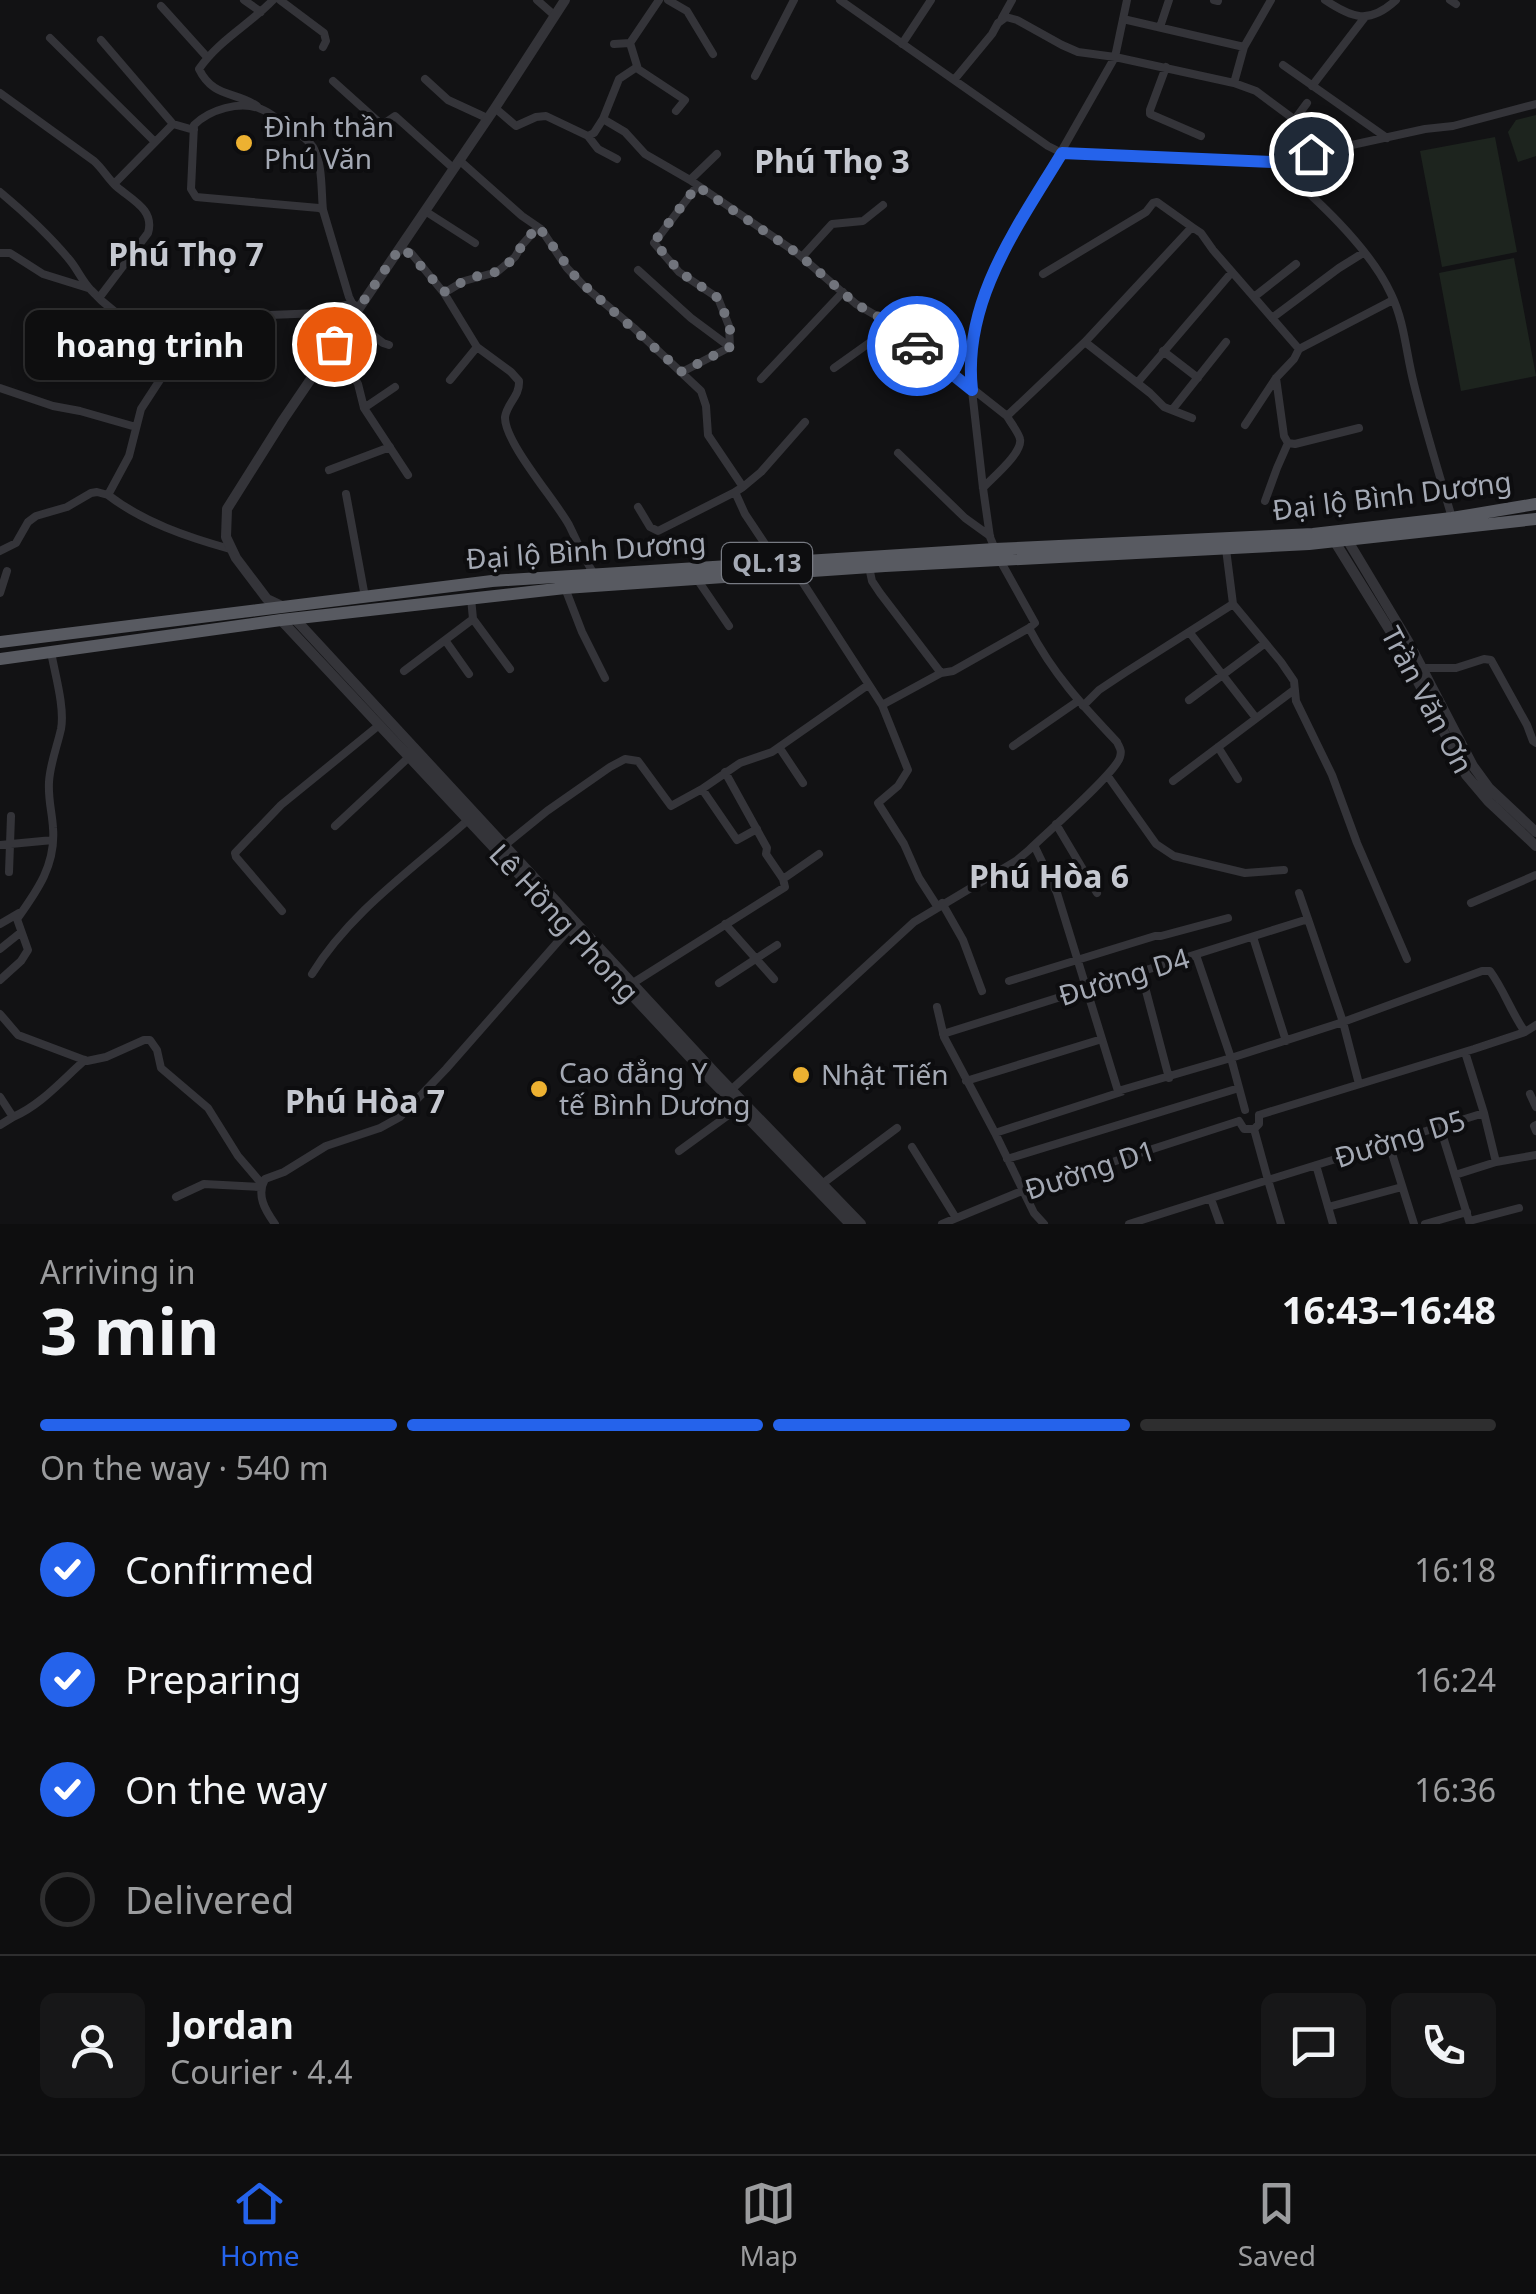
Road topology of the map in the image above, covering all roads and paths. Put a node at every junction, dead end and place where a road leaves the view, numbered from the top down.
1 (244, 0) edge
2 (276, 0) edge
3 (537, 0) edge
4 (564, 0) edge
5 (659, 0) edge
6 (668, 0) edge
7 (794, 0) edge
8 (840, 0) edge
9 (931, 0) edge
10 (1012, 0) edge
11 (1127, 0) edge
12 (1169, 0) edge
13 (1271, 0) edge
14 (1324, 0) edge
15 (1396, 0) edge
16 (161, 6) dead end
17 (261, 12) junction
18 (554, 16) junction
19 (1366, 16) junction
20 (1002, 18) junction
21 (1123, 19) junction
22 (1160, 27) junction
23 (50, 38) dead end
24 (101, 40) dead end
25 (630, 43) junction
26 (614, 44) dead end
27 (902, 44) junction
28 (322, 48) dead end
29 (1244, 48) junction
30 (713, 54) dead end
31 (207, 56) junction
32 (1115, 57) junction
33 (1284, 64) dead end
34 (637, 67) junction
35 (1166, 68) junction
36 (755, 76) dead end
37 (425, 79) dead end
38 (954, 80) junction
39 (333, 81) dead end
40 (1234, 83) junction
41 (1312, 86) junction
42 (0, 93) edge
43 (1307, 103) dead end
44 (1536, 104) edge
45 (261, 109) junction
46 (676, 111) dead end
47 (491, 113) junction
48 (603, 119) junction
49 (1295, 120) junction
50 (173, 124) junction
51 (194, 130) junction
52 (588, 136) junction
53 (1202, 136) dead end
54 (1387, 138) junction
55 (154, 141) junction
56 (1276, 144) dead end
57 (1062, 153) junction
58 (718, 154) dead end
59 (617, 159) dead end
60 (1274, 162) junction
61 (456, 164) junction
62 (694, 183) junction
63 (114, 184) junction
64 (0, 192) edge
65 (883, 204) dead end
66 (323, 210) junction
67 (425, 211) junction
68 (538, 226) junction
69 (1192, 227) junction
70 (475, 243) dead end
71 (400, 248) junction
72 (0, 253) edge
73 (1363, 253) junction
74 (802, 256) junction
75 (1296, 264) dead end
76 (638, 270) dead end
77 (1232, 272) junction
78 (1043, 274) dead end
79 (88, 288) junction
80 (444, 292) junction
81 (842, 292) junction
82 (1254, 297) junction
83 (99, 298) junction
84 (1393, 300) junction
85 (355, 306) junction
86 (351, 318) junction
87 (1272, 318) junction
88 (893, 326) junction
89 (1085, 342) junction
90 (1226, 342) dead end
91 (334, 344) junction
92 (389, 345) dead end
93 (182, 346) junction
94 (477, 347) junction
95 (730, 347) junction
96 (1300, 349) junction
97 (1163, 351) junction
98 (834, 368) dead end
99 (682, 372) junction
100 (1198, 378) junction
101 (1276, 378) junction
102 (760, 379) dead end
103 (450, 380) dead end
104 (1137, 383) junction
105 (0, 388) edge
106 (395, 388) dead end
107 (972, 390) junction
108 (364, 408) junction
109 (1172, 410) junction
110 (1007, 416) junction
111 (1192, 418) dead end
112 (805, 422) dead end
113 (1245, 425) dead end
114 (136, 427) junction
115 (1359, 428) dead end
116 (1288, 444) junction
117 (390, 447) junction
118 (898, 453) dead end
119 (329, 470) dead end
120 (408, 475) dead end
121 (983, 488) junction
122 (739, 490) junction
123 (346, 494) dead end
124 (108, 495) junction
125 (1265, 501) dead end
126 (1536, 504) edge
127 (638, 507) dead end
128 (1452, 518) junction
129 (1536, 518) edge
130 (1342, 541) junction
131 (230, 549) junction
132 (995, 549) junction
133 (1226, 549) junction
134 (0, 551) edge
135 (777, 562) junction
136 (869, 568) junction
137 (7, 572) dead end
138 (796, 572) junction
139 (594, 574) junction
140 (697, 579) junction
141 (565, 588) junction
142 (0, 593) edge
143 (365, 597) junction
144 (471, 598) junction
145 (268, 603) junction
146 (1233, 604) junction
147 (287, 615) junction
148 (473, 618) junction
149 (729, 626) dead end
150 (1029, 628) junction
151 (1190, 633) junction
152 (445, 640) junction
153 (0, 642) edge
154 (1264, 644) junction
155 (52, 652) junction
156 (0, 658) edge
157 (510, 670) dead end
158 (1418, 670) junction
159 (404, 671) dead end
160 (469, 674) dead end
161 (941, 674) junction
162 (1222, 675) junction
163 (606, 678) dead end
164 (868, 686) junction
165 (1294, 690) junction
166 (1188, 700) dead end
167 (1080, 703) junction
168 (882, 706) junction
169 (1256, 718) junction
170 (378, 726) junction
171 (1536, 743) edge
172 (1013, 746) dead end
173 (779, 747) junction
174 (1218, 747) junction
175 (408, 758) junction
176 (725, 772) junction
177 (1107, 775) junction
178 (1238, 780) dead end
179 (1174, 782) dead end
180 (803, 783) dead end
181 (702, 789) junction
182 (11, 816) dead end
183 (468, 820) junction
184 (1056, 824) junction
185 (335, 826) dead end
186 (757, 829) junction
187 (1536, 832) edge
188 (53, 840) junction
189 (5, 845) edge
190 (505, 845) junction
191 (1034, 845) junction
192 (1536, 846) edge
193 (819, 854) dead end
194 (1284, 870) dead end
195 (9, 872) dead end
196 (1536, 875) edge
197 (784, 879) junction
198 (1097, 893) dead end
199 (1299, 894) dead end
200 (1471, 903) dead end
201 (939, 905) junction
202 (22, 910) junction
203 (282, 911) dead end
204 (1228, 918) dead end
205 (1307, 921) junction
206 (0, 924) edge
207 (725, 924) junction
208 (570, 928) junction
209 (20, 933) junction
210 (1253, 937) junction
211 (777, 945) dead end
212 (0, 949) edge
213 (1196, 955) junction
214 (756, 958) junction
215 (1078, 959) junction
216 (1407, 960) dead end
217 (1141, 972) junction
218 (312, 974) dead end
219 (774, 979) dead end
220 (0, 980) edge
221 (1010, 981) dead end
222 (719, 983) dead end
223 (633, 984) junction
224 (1087, 988) junction
225 (982, 991) dead end
226 (937, 1007) dead end
227 (0, 1014) edge
228 (1343, 1022) junction
229 (1536, 1025) edge
230 (1524, 1032) junction
231 (943, 1034) junction
232 (1102, 1039) junction
233 (1286, 1040) junction
234 (1465, 1052) junction
235 (1231, 1058) junction
236 (85, 1060) junction
237 (1168, 1078) junction
238 (966, 1081) junction
239 (1360, 1084) junction
240 (1240, 1088) junction
241 (1121, 1092) junction
242 (728, 1093) junction
243 (1530, 1094) dead end
244 (0, 1097) edge
245 (1536, 1107) edge
246 (738, 1108) junction
247 (1246, 1110) junction
248 (1484, 1113) junction
249 (1260, 1115) junction
250 (13, 1117) junction
251 (1239, 1122) junction
252 (0, 1124) edge
253 (1440, 1127) junction
254 (898, 1128) dead end
255 (1254, 1129) junction
256 (995, 1133) junction
257 (1389, 1144) junction
258 (912, 1147) dead end
259 (679, 1151) dead end
260 (1536, 1155) edge
261 (1008, 1159) junction
262 (1496, 1162) junction
263 (1316, 1165) junction
264 (1456, 1175) junction
265 (1268, 1180) junction
266 (822, 1184) junction
267 (262, 1185) junction
268 (1402, 1187) junction
269 (1022, 1192) junction
270 (176, 1197) dead end
271 (1211, 1199) junction
272 (1328, 1207) junction
273 (1520, 1208) dead end
274 (956, 1218) junction
275 (1468, 1219) edge
276 (1158, 1220) edge
277 (275, 1224) edge
278 (850, 1224) edge
279 (861, 1224) edge
280 (942, 1224) edge
281 (1044, 1224) edge
282 (1128, 1224) edge
283 (1220, 1224) edge
284 (1281, 1224) edge
285 (1333, 1224) edge
286 (1414, 1224) edge
287 (1425, 1224) edge

1 - 17 street
2 - 17 street
2 - 28 street
3 - 18 street
4 - 18 street
5 - 25 street
6 - 30 street
7 - 36 street
8 - 27 street
9 - 27 street
10 - 20 street
11 - 21 street
12 - 22 street
13 - 29 street
14 - 19 street
15 - 19 street
16 - 31 street
17 - 31 street
18 - 47 street
19 - 41 street
20 - 32 street
20 - 38 street
21 - 22 street
21 - 32 street
22 - 29 street
23 - 55 street
24 - 50 street
25 - 26 street
25 - 34 street
27 - 38 street
29 - 40 street
31 - 45 street
32 - 35 street
32 - 57 street
33 - 41 street
34 - 46 street
34 - 48 street
35 - 40 street
35 - 53 street
37 - 47 street
38 - 57 street
39 - 61 street
40 - 49 street
41 - 54 street
42 - 63 street
43 - 49 street
44 - 54 street
45 - 51 street
45 - 66 street
47 - 52 street
47 - 61 street
48 - 52 street
48 - 62 street
49 - 56 street
50 - 51 street
50 - 55 street
51 - 66 street
52 - 59 street
54 - 60 street
55 - 63 street
57 - 60 street
57 - 107 street
58 - 62 street
60 - 73 street
61 - 67 street
61 - 68 street
62 - 74 street
62 - 95 street
63 - 83 street
64 - 79 street
65 - 74 street
66 - 85 street
67 - 70 street
67 - 71 street
68 - 80 street
68 - 99 street
69 - 77 street
69 - 78 street
69 - 89 street
71 - 80 street
71 - 85 street
72 - 79 street
73 - 84 street
73 - 87 street
74 - 81 street
75 - 82 street
76 - 95 street
77 - 82 street
77 - 97 street
79 - 83 street
80 - 94 street
81 - 88 street
81 - 102 street
82 - 87 street
83 - 93 street
84 - 96 street
84 - 128 street
85 - 86 street
85 - 93 street
86 - 91 street
86 - 92 street
87 - 96 street
88 - 98 street
88 - 107 street
89 - 104 street
89 - 110 street
90 - 100 street
91 - 108 street
91 - 131 street
93 - 114 street
94 - 103 street
94 - 139 street
95 - 99 street
96 - 101 street
97 - 100 street
97 - 104 street
99 - 122 street
100 - 109 street
101 - 113 street
101 - 116 street
104 - 109 street
105 - 114 street
106 - 108 street
107 - 110 street
107 - 121 street
108 - 117 street
109 - 111 street
110 - 121 street
112 - 122 street
114 - 124 street
115 - 116 street
116 - 125 street
117 - 119 street
117 - 120 street
118 - 132 street
121 - 132 street
122 - 127 street
122 - 135 street
123 - 143 street
124 - 131 street
124 - 134 street
126 - 128 highway, Đại lộ Bình Dương / QL.13
128 - 132 highway, Đại lộ Bình Dương / QL.13
129 - 130 highway, Đại lộ Bình Dương / QL.13
130 - 133 highway, Đại lộ Bình Dương / QL.13
130 - 158 street, Trần Văn Ơn
131 - 145 street
132 - 133 highway, Đại lộ Bình Dương / QL.13
132 - 135 highway, Đại lộ Bình Dương / QL.13
132 - 136 highway, Đại lộ Bình Dương / QL.13
132 - 150 street
133 - 146 street
135 - 139 highway, Đại lộ Bình Dương / QL.13
136 - 138 highway, Đại lộ Bình Dương / QL.13
136 - 161 street
137 - 142 street
138 - 140 highway, Đại lộ Bình Dương / QL.13
138 - 164 street
139 - 143 highway, Đại lộ Bình Dương / QL.13
140 - 141 highway, Đại lộ Bình Dương / QL.13
140 - 149 street
141 - 144 highway, Đại lộ Bình Dương / QL.13
141 - 163 street
143 - 147 highway, Đại lộ Bình Dương / QL.13
144 - 147 highway, Đại lộ Bình Dương / QL.13
144 - 148 street
145 - 147 highway, Đại lộ Bình Dương / QL.13
145 - 153 highway, Đại lộ Bình Dương / QL.13
146 - 151 street
146 - 154 street
147 - 155 highway, Đại lộ Bình Dương / QL.13
147 - 170 street, Lê Hồng Phong
147 - 190 street, Lê Hồng Phong
148 - 152 street
148 - 157 street
150 - 161 street
150 - 167 street
151 - 162 street
151 - 167 street
152 - 159 street
152 - 160 street
154 - 162 street
154 - 165 street
155 - 156 highway, Đại lộ Bình Dương / QL.13
155 - 188 street
158 - 171 street
158 - 187 street, Trần Văn Ơn
158 - 192 street, Trần Văn Ơn
161 - 168 street
162 - 166 street
162 - 169 street
164 - 168 street
164 - 173 street
165 - 169 street
165 - 216 street
167 - 172 street
167 - 177 street
168 - 201 street
169 - 174 street
170 - 175 street, Lê Hồng Phong
170 - 203 street
173 - 176 street
173 - 180 street
174 - 178 street
174 - 179 street
175 - 183 street, Lê Hồng Phong
175 - 185 street
176 - 181 street
176 - 186 street
177 - 184 street
177 - 194 street
181 - 186 street
181 - 190 street
182 - 189 street
183 - 208 street, Lê Hồng Phong
183 - 218 street
184 - 191 street
184 - 198 street
186 - 197 street
188 - 189 street
188 - 202 street
189 - 195 street
190 - 223 street, Lê Hồng Phong
191 - 201 street
191 - 215 street
193 - 197 street
196 - 200 street
197 - 207 street
199 - 205 street
201 - 225 street
201 - 242 street
202 - 206 street
202 - 209 street
204 - 215 street
205 - 210 street, Đường D4
205 - 228 street
207 - 214 street
207 - 223 street
208 - 242 street, Lê Hồng Phong
208 - 267 street
209 - 212 street
209 - 220 street
210 - 213 street, Đường D4
210 - 233 street
211 - 214 street
213 - 217 street, Đường D4
213 - 235 street
214 - 219 street
214 - 222 street
215 - 221 street
215 - 224 street
217 - 224 street, Đường D4
217 - 237 street
223 - 242 street, Lê Hồng Phong
224 - 231 street, Đường D4
224 - 232 street
226 - 231 street
227 - 236 street
228 - 230 street
228 - 233 street
228 - 239 street
229 - 230 street
230 - 234 street
231 - 238 street
232 - 238 street
232 - 241 street
233 - 235 street
234 - 239 street
234 - 248 street
235 - 237 street
235 - 240 street
236 - 250 street
236 - 267 street
237 - 241 street
238 - 256 street
239 - 249 street
240 - 247 street
240 - 261 street
241 - 256 street
242 - 246 street, Lê Hồng Phong
242 - 266 street, Lê Hồng Phong
243 - 245 street
244 - 250 street
246 - 259 street
246 - 278 street, Lê Hồng Phong
247 - 249 street
247 - 251 street
248 - 253 street, Đường D5
248 - 262 street
249 - 255 street
250 - 252 street
251 - 255 street
251 - 269 street, Đường D1
253 - 257 street, Đường D5
253 - 264 street
254 - 266 street
255 - 265 street
256 - 261 street
257 - 263 street, Đường D5
257 - 268 street
258 - 274 street
260 - 262 street
261 - 269 street
262 - 264 street
263 - 265 street, Đường D5
263 - 272 street
264 - 275 street
265 - 271 street, Đường D5
265 - 284 street
266 - 279 street, Lê Hồng Phong
267 - 270 street
267 - 277 street
268 - 272 street
268 - 286 street
269 - 274 street, Đường D1
269 - 281 street
271 - 276 street, Đường D5
271 - 283 street
272 - 285 street
273 - 275 street
274 - 280 street, Đường D1
275 - 287 street
276 - 282 street, Đường D5

